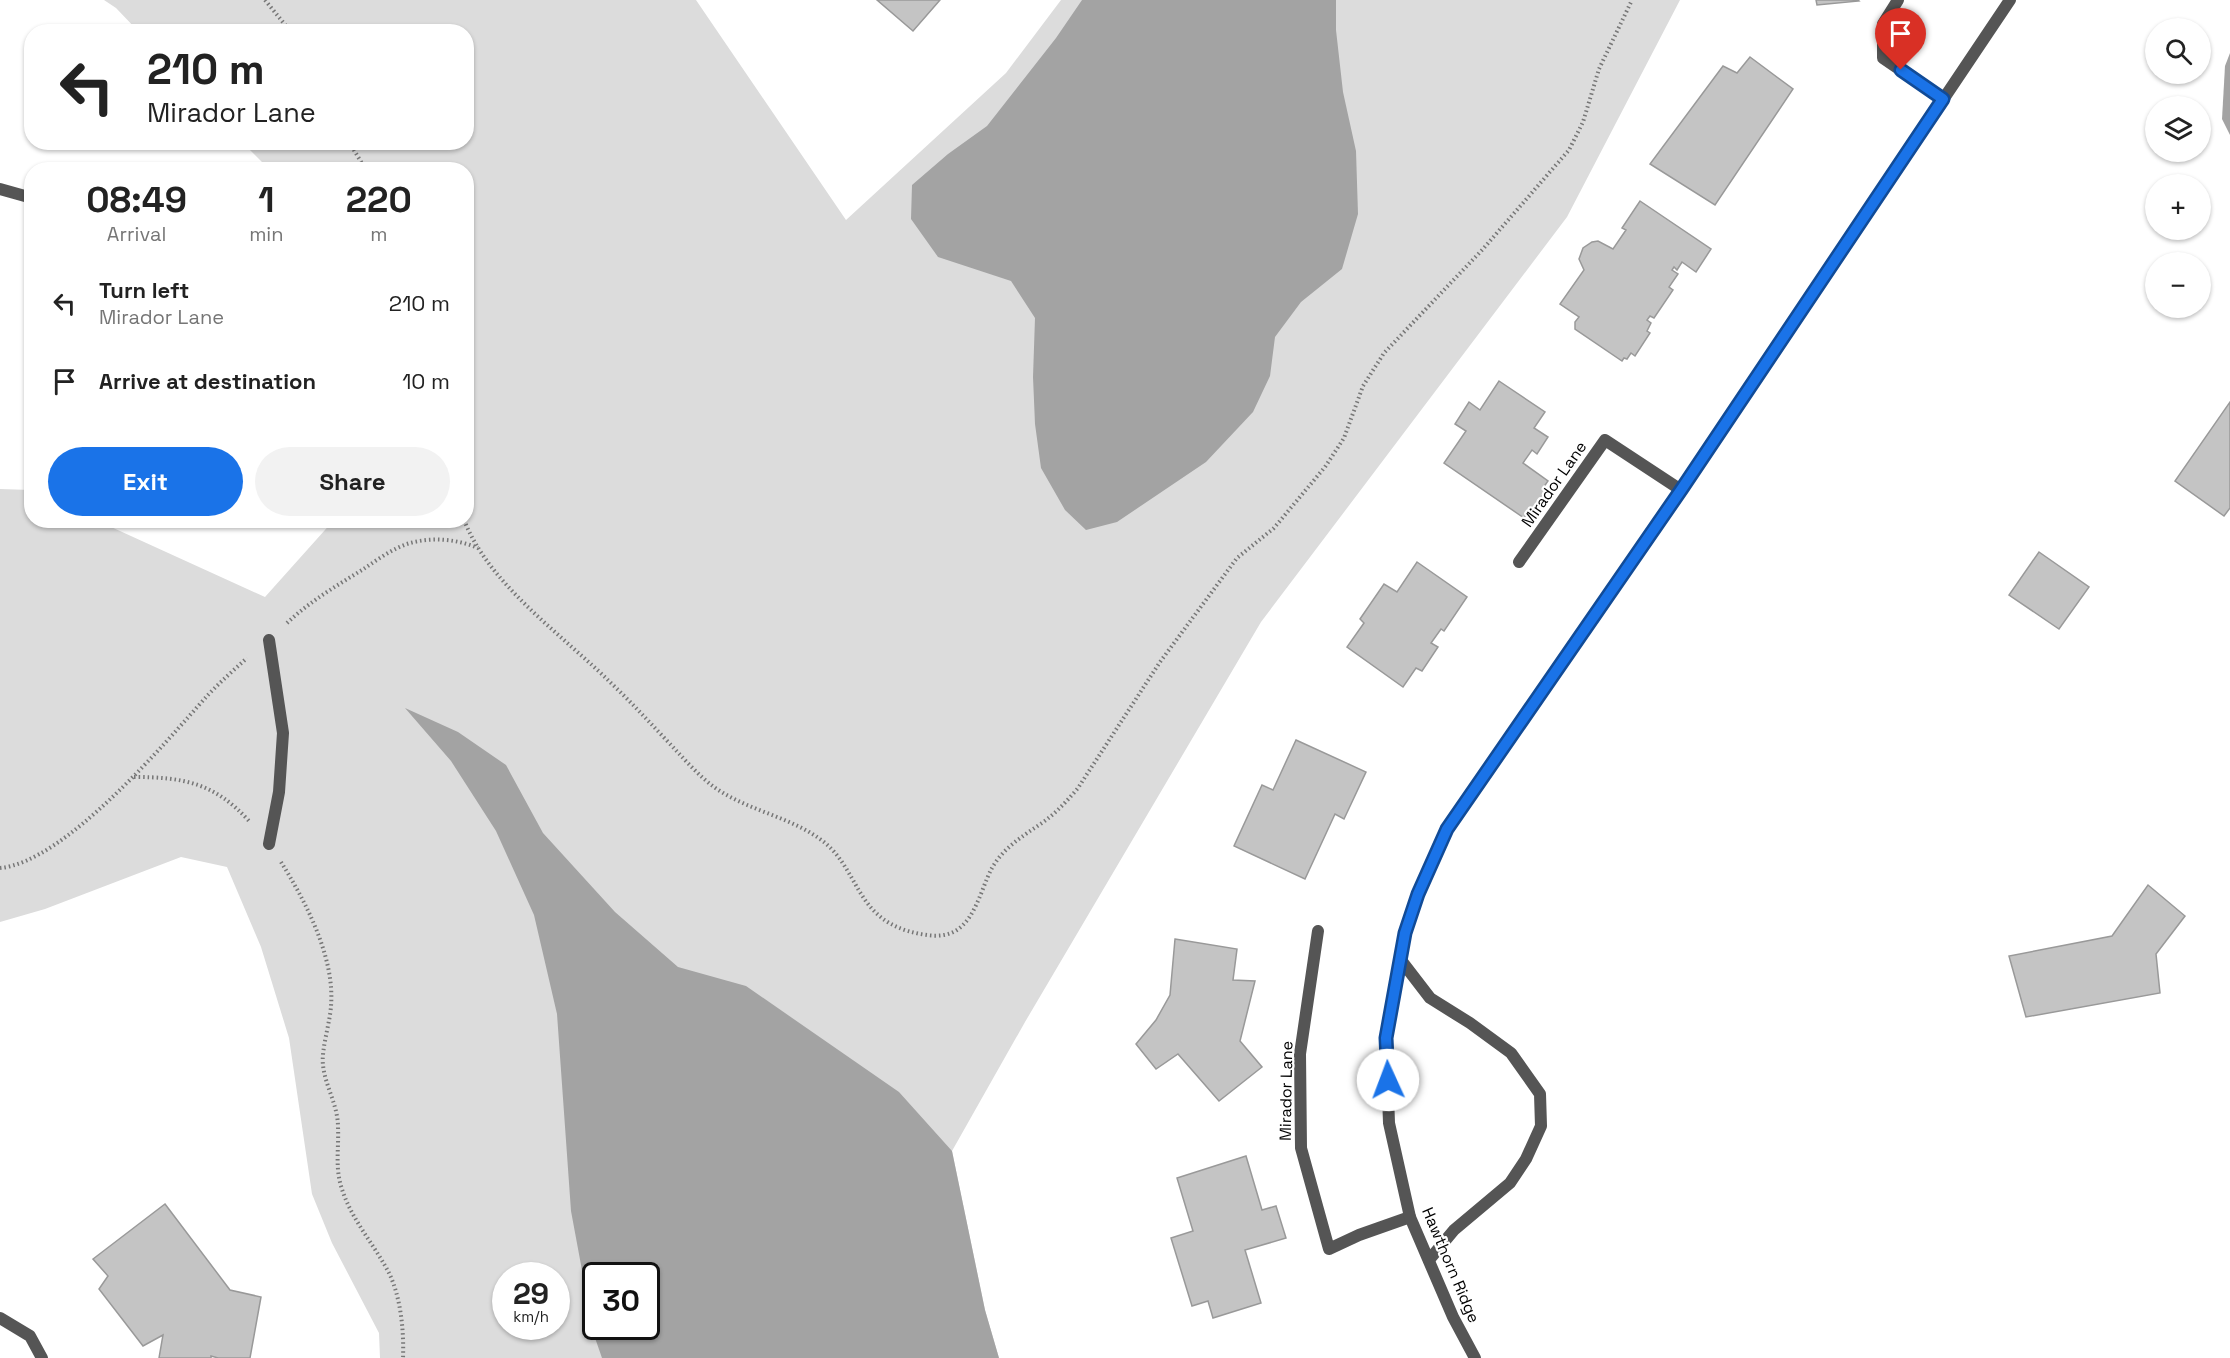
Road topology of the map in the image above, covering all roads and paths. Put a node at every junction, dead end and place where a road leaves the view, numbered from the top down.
1 (265, 0) edge
2 (1632, 0) edge
3 (1898, 0) edge
4 (2010, 0) edge
5 (284, 24) edge
6 (1943, 99) junction
7 (0, 189) edge
8 (24, 196) edge
9 (1681, 490) junction
10 (468, 528) edge
11 (478, 548) junction
12 (1519, 562) dead end
13 (269, 640) junction
14 (134, 777) junction
15 (269, 844) junction
16 (0, 868) edge
17 (1318, 931) dead end
18 (1400, 959) junction
19 (1410, 1217) junction
20 (1429, 1260) junction
21 (0, 1318) edge
22 (42, 1358) edge
23 (403, 1358) edge
24 (1475, 1358) edge

1 - 5 path
2 - 11 path
3 - 6 street
4 - 6 street, Hawthorn Ridge
6 - 9 street, Hawthorn Ridge
7 - 8 street
9 - 12 street, Mirador Lane
9 - 18 street, Hawthorn Ridge
10 - 11 path
11 - 13 path
13 - 14 path
13 - 15 street
14 - 15 path
14 - 16 path
15 - 23 path
17 - 19 street, Mirador Lane
18 - 19 street, Hawthorn Ridge
18 - 20 street
19 - 20 street, Hawthorn Ridge
20 - 24 street, Hawthorn Ridge
21 - 22 street

